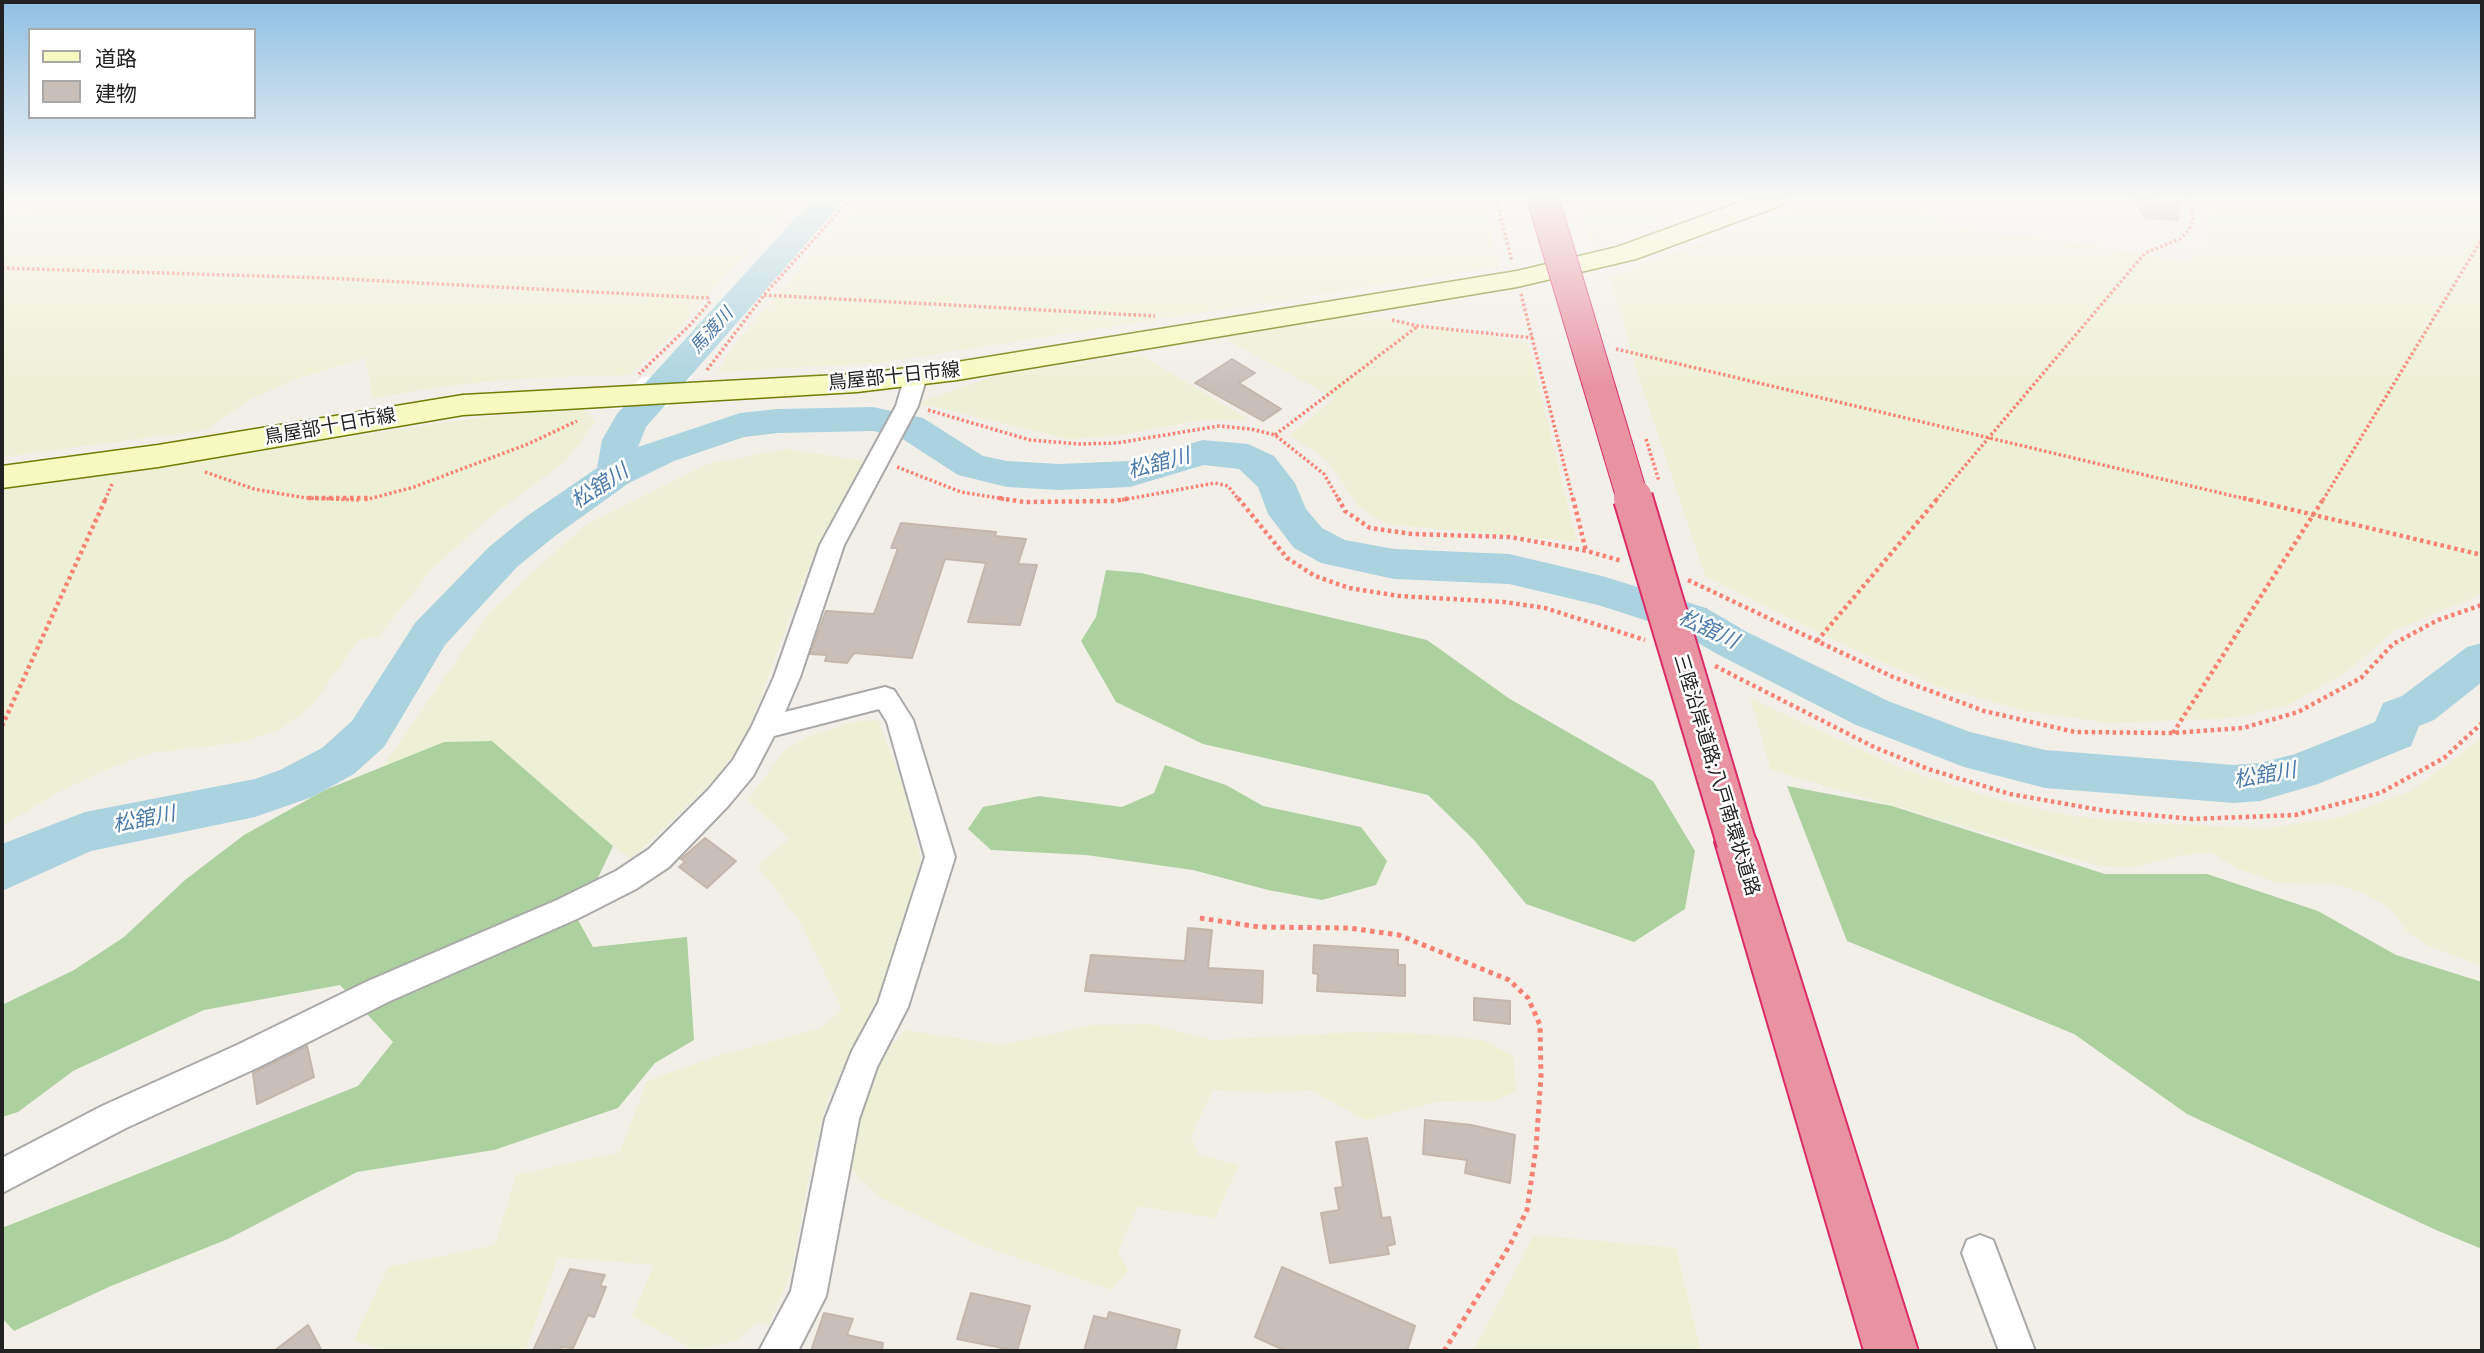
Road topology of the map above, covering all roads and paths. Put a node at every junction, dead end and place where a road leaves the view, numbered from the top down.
1 (793, 262) edge
2 (1513, 262) edge
3 (1562, 262) edge
4 (1588, 262) edge
5 (2136, 262) edge
6 (2468, 262) edge
7 (2, 268) edge
8 (1517, 279) junction
9 (764, 295) junction
10 (1358, 306) junction
11 (1162, 316) dead end
12 (1418, 326) junction
13 (1533, 338) junction
14 (1615, 349) dead end
15 (916, 376) junction
16 (683, 392) junction
17 (621, 395) junction
18 (906, 408) junction
19 (1275, 435) junction
20 (1991, 437) junction
21 (158, 456) junction
22 (123, 461) junction
23 (2, 477) edge
24 (2314, 514) junction
25 (2482, 555) edge
26 (1693, 581) dead end
27 (2482, 605) edge
28 (1817, 641) junction
29 (2, 726) edge
30 (765, 728) junction
31 (2172, 733) junction
32 (1200, 918) dead end
33 (2, 1177) edge
34 (1980, 1253) dead end
35 (778, 1351) edge
36 (1444, 1351) edge
37 (1891, 1351) edge
38 (2017, 1351) edge

1 - 9 path
2 - 8 path
3 - 37 highway, 三陸沿岸道路;八戸南環状道路, bridge
4 - 8 main road, 鳥屋部十日市線
5 - 20 path
6 - 24 path
7 - 17 path
8 - 10 main road, 鳥屋部十日市線
8 - 13 path
9 - 11 path
9 - 16 path
10 - 12 path
10 - 15 main road, 鳥屋部十日市線
12 - 13 path
12 - 19 path
13 - 19 path
14 - 20 path
15 - 16 main road, 鳥屋部十日市線
15 - 18 street
16 - 17 main road, 鳥屋部十日市線
17 - 21 main road, 鳥屋部十日市線
17 - 21 path
18 - 19 path
18 - 30 street
20 - 24 path
20 - 28 path
21 - 22 main road, 鳥屋部十日市線
22 - 23 main road, 鳥屋部十日市線
22 - 29 path
24 - 25 path
24 - 31 path
26 - 28 path
27 - 31 path
28 - 31 path
30 - 33 street
30 - 35 street
32 - 36 path
34 - 38 street

